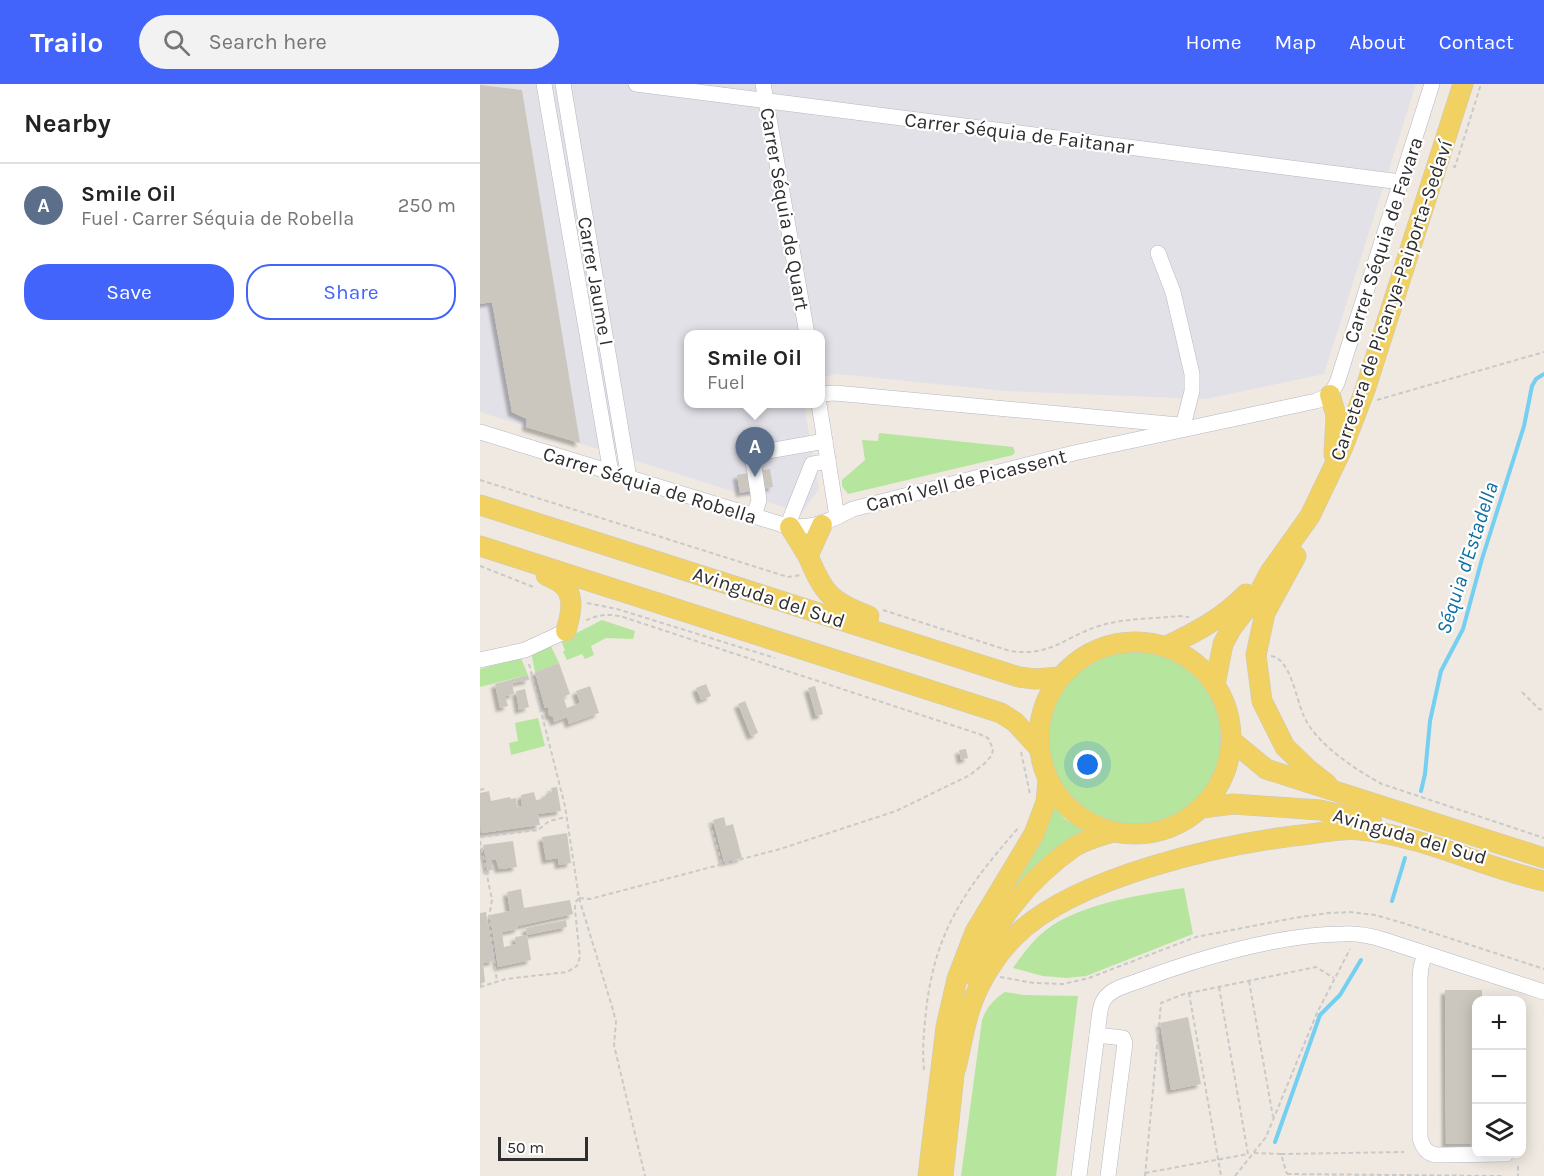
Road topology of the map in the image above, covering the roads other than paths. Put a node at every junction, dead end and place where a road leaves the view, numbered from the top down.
1 (544, 84) edge
2 (563, 84) edge
3 (636, 84) edge
4 (763, 84) edge
5 (1432, 84) edge
6 (1463, 84) edge
7 (766, 101) junction
8 (1401, 182) junction
9 (1158, 253) dead end
10 (806, 330) edge
11 (825, 394) edge
12 (1330, 395) junction
13 (820, 408) edge
14 (1112, 419) junction
15 (1189, 426) junction
16 (480, 432) edge
17 (825, 441) junction
18 (1112, 444) junction
19 (828, 461) junction
20 (611, 473) junction
21 (1331, 473) junction
22 (629, 478) junction
23 (480, 505) edge
24 (754, 516) junction
25 (1310, 516) junction
26 (829, 521) junction
27 (789, 527) junction
28 (480, 546) edge
29 (530, 562) junction
30 (808, 564) junction
31 (1270, 572) junction
32 (566, 631) joint
33 (1167, 646) junction
34 (480, 660) edge
35 (975, 663) junction
36 (1060, 676) junction
37 (1215, 684) junction
38 (1232, 740) junction
39 (1030, 749) junction
40 (1048, 780) junction
41 (1341, 794) junction
42 (1202, 808) junction
43 (1113, 832) junction
44 (1544, 858) edge
45 (1544, 879) edge
46 (1425, 953) junction
47 (1544, 992) edge
48 (1523, 993) edge
49 (1096, 1035) junction
50 (956, 1068) junction
51 (1472, 1155) edge
52 (928, 1176) edge
53 (943, 1176) edge
54 (1079, 1176) edge
55 (1108, 1176) edge

1 - 20 street, Carrer Jaume I
2 - 22 street, Carrer Jaume I
3 - 7 street, Carrer Séquia de Faitanar
4 - 7 street, Carrer Séquia de Quart
5 - 8 street, Carrer Séquia de Favara
6 - 21 main road, Carretera de Picanya-Paiporta-Sedaví
7 - 8 street, Carrer Séquia de Faitanar
7 - 10 street, Carrer Séquia de Quart
8 - 12 street, Carrer Séquia de Favara
9 - 15 street
11 - 14 street, Camí Vell de Picassent
12 - 15 street, Camí Vell de Picassent
12 - 21 main road
13 - 17 street
14 - 15 street, Camí Vell de Picassent
14 - 18 street
15 - 18 street, Camí Vell de Picassent
16 - 20 street, Carrer Séquia de Robella
17 - 19 street
17 - 24 street
18 - 26 street, Camí Vell de Picassent
19 - 26 street
19 - 27 street
20 - 22 street, Carrer Séquia de Robella
21 - 25 main road, Carretera de Picanya-Paiporta-Sedaví
22 - 24 street, Carrer Séquia de Robella
23 - 35 main road, Avinguda del Sud
24 - 27 street, Carrer Séquia de Robella
25 - 31 main road, Carretera de Picanya-Paiporta-Sedaví
25 - 41 main road
26 - 27 street, Carrer Séquia de Robella
26 - 30 main road
27 - 30 main road
28 - 29 main road, Avinguda del Sud
29 - 32 main road
29 - 39 main road, Avinguda del Sud
30 - 35 main road
31 - 33 main road, Carretera de Picanya-Paiporta-Sedaví
31 - 37 main road, Carretera de Picanya-Paiporta-Sedaví
32 - 34 street
33 - 36 main road
33 - 37 main road
35 - 36 main road, Avinguda del Sud
36 - 39 main road
37 - 38 main road
38 - 41 main road, Avinguda del Sud
38 - 42 main road
39 - 40 main road
40 - 43 main road
40 - 52 main road
41 - 44 main road, Avinguda del Sud
42 - 43 main road
42 - 45 main road, Avinguda del Sud
43 - 50 main road
45 - 50 main road
46 - 48 street
46 - 49 street
46 - 51 street
47 - 48 street
49 - 54 street
49 - 55 street
50 - 53 main road

